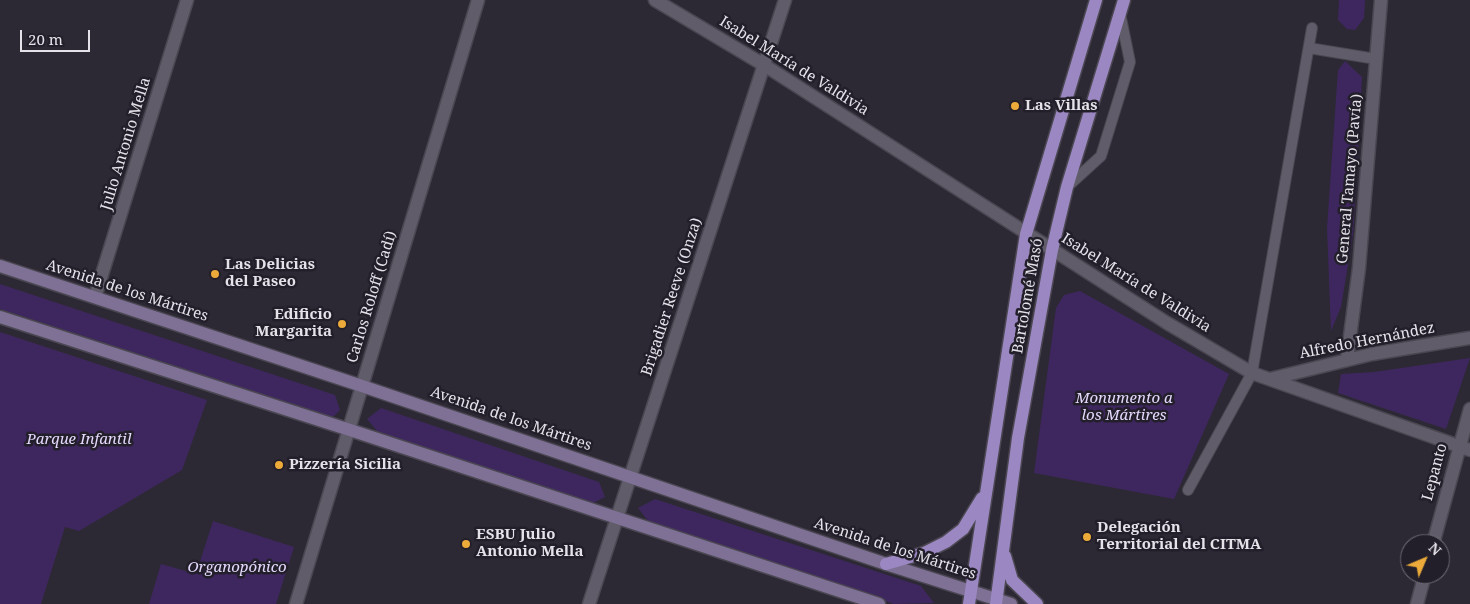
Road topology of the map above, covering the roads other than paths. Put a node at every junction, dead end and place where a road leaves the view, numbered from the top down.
1 (187, 0) edge
2 (478, 0) edge
3 (655, 0) edge
4 (785, 0) edge
5 (1096, 0) edge
6 (1381, 0) edge
7 (1122, 6) edge
8 (1312, 28) dead end
9 (1309, 48) junction
10 (1376, 59) junction
11 (764, 65) junction
12 (1067, 187) junction
13 (1026, 234) junction
14 (1052, 250) junction
15 (0, 266) edge
16 (95, 297) junction
17 (0, 318) edge
18 (1470, 338) edge
19 (1347, 360) junction
20 (1252, 373) junction
21 (1270, 379) junction
22 (362, 386) junction
23 (1470, 409) edge
24 (350, 430) junction
25 (1464, 448) edge
26 (631, 477) junction
27 (1188, 490) dead end
28 (985, 493) junction
29 (618, 518) junction
30 (1436, 534) edge
31 (1003, 549) junction
32 (886, 564) junction
33 (1422, 584) edge
34 (971, 591) junction
35 (996, 602) edge
36 (296, 604) edge
37 (589, 604) edge
38 (879, 604) edge
39 (969, 604) edge
40 (1011, 604) edge
41 (1038, 604) edge
42 (1417, 604) edge

1 - 16 street, Julio Antonio Mella
2 - 22 street, Carlos Roloff (Cadí)
3 - 11 street, Isabel María de Valdivia
4 - 11 street, Brigadier Reeve (Onza)
5 - 13 main road, Bartolomé Masó
6 - 10 street, General Tamayo (Pavía)
7 - 12 main road, Bartolomé Masó
7 - 12 lane
8 - 9 lane
9 - 10 lane
9 - 20 lane
10 - 19 street, General Tamayo (Pavía)
11 - 13 street, Isabel María de Valdivia
11 - 26 street, Brigadier Reeve (Onza)
12 - 14 main road, Bartolomé Masó
13 - 14 street, Isabel María de Valdivia
13 - 28 main road, Bartolomé Masó
14 - 20 street, Isabel María de Valdivia
14 - 31 main road, Bartolomé Masó
15 - 16 main road, Avenida de los Mártires
16 - 22 main road, Avenida de los Mártires
17 - 24 main road
18 - 19 street, Alfredo Hernández
19 - 21 street, Alfredo Hernández
20 - 21 street, Isabel María de Valdivia
20 - 27 lane
21 - 25 street, Isabel María de Valdivia
22 - 24 street, Carlos Roloff (Cadí)
22 - 26 main road, Avenida de los Mártires
23 - 25 street, Lepanto
24 - 29 main road
24 - 36 street, Carlos Roloff (Cadí)
25 - 30 street, Lepanto
26 - 29 street, Brigadier Reeve (Onza)
26 - 32 main road, Avenida de los Mártires
28 - 32 main road
28 - 34 main road, Bartolomé Masó
29 - 37 street, Brigadier Reeve (Onza)
29 - 38 main road
31 - 35 main road, Bartolomé Masó
31 - 41 main road
32 - 34 main road, Avenida de los Mártires
33 - 42 street
34 - 35 main road, Avenida de los Mártires
34 - 39 main road, Bartolomé Masó
35 - 40 main road, Avenida de los Mártires

